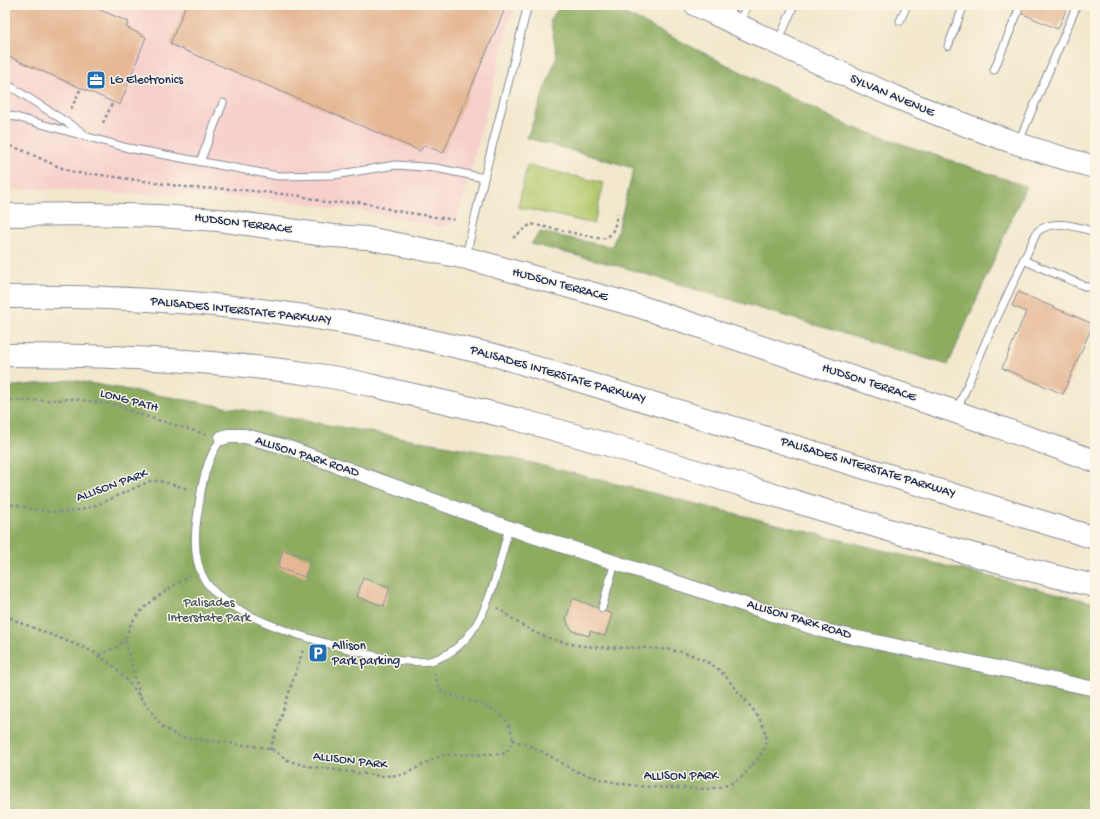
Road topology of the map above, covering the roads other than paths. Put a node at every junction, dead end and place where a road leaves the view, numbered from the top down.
1 (528, 5) edge
2 (696, 5) edge
3 (747, 5) edge
4 (794, 5) edge
5 (907, 5) edge
6 (964, 5) edge
7 (1077, 5) edge
8 (1018, 12) dead end
9 (900, 21) dead end
10 (738, 25) junction
11 (777, 44) junction
12 (948, 46) dead end
13 (994, 70) dead end
14 (5, 83) edge
15 (223, 103) dead end
16 (5, 114) edge
17 (89, 136) junction
18 (1017, 144) junction
19 (200, 162) junction
20 (1095, 167) edge
21 (484, 178) junction
22 (5, 215) edge
23 (1095, 232) edge
24 (466, 258) junction
25 (1023, 260) junction
26 (1095, 287) edge
27 (5, 297) edge
28 (5, 355) edge
29 (956, 412) junction
30 (222, 438) joint
31 (1095, 461) edge
32 (509, 528) junction
33 (1095, 538) edge
34 (615, 562) junction
35 (1095, 586) edge
36 (602, 608) dead end
37 (1095, 689) edge

1 - 21 lane
2 - 10 main road, SYLVAN AVENUE
3 - 10 lane
4 - 11 lane
5 - 9 lane
6 - 12 lane
7 - 18 lane
8 - 13 lane
10 - 11 main road, SYLVAN AVENUE
11 - 18 main road, SYLVAN AVENUE
14 - 17 lane
15 - 19 lane
16 - 17 lane
17 - 19 lane
18 - 20 main road, SYLVAN AVENUE
19 - 21 lane
21 - 24 lane
22 - 24 main road, HUDSON TERRACE
23 - 25 lane
24 - 29 main road, HUDSON TERRACE
25 - 26 lane
25 - 29 lane
27 - 33 main road, PALISADES INTERSTATE PARKWAY
28 - 35 main road
29 - 31 main road, HUDSON TERRACE
30 - 32 street, ALLISON PARK ROAD
30 - 32 lane
32 - 34 street, ALLISON PARK ROAD
34 - 36 lane
34 - 37 street, ALLISON PARK ROAD

